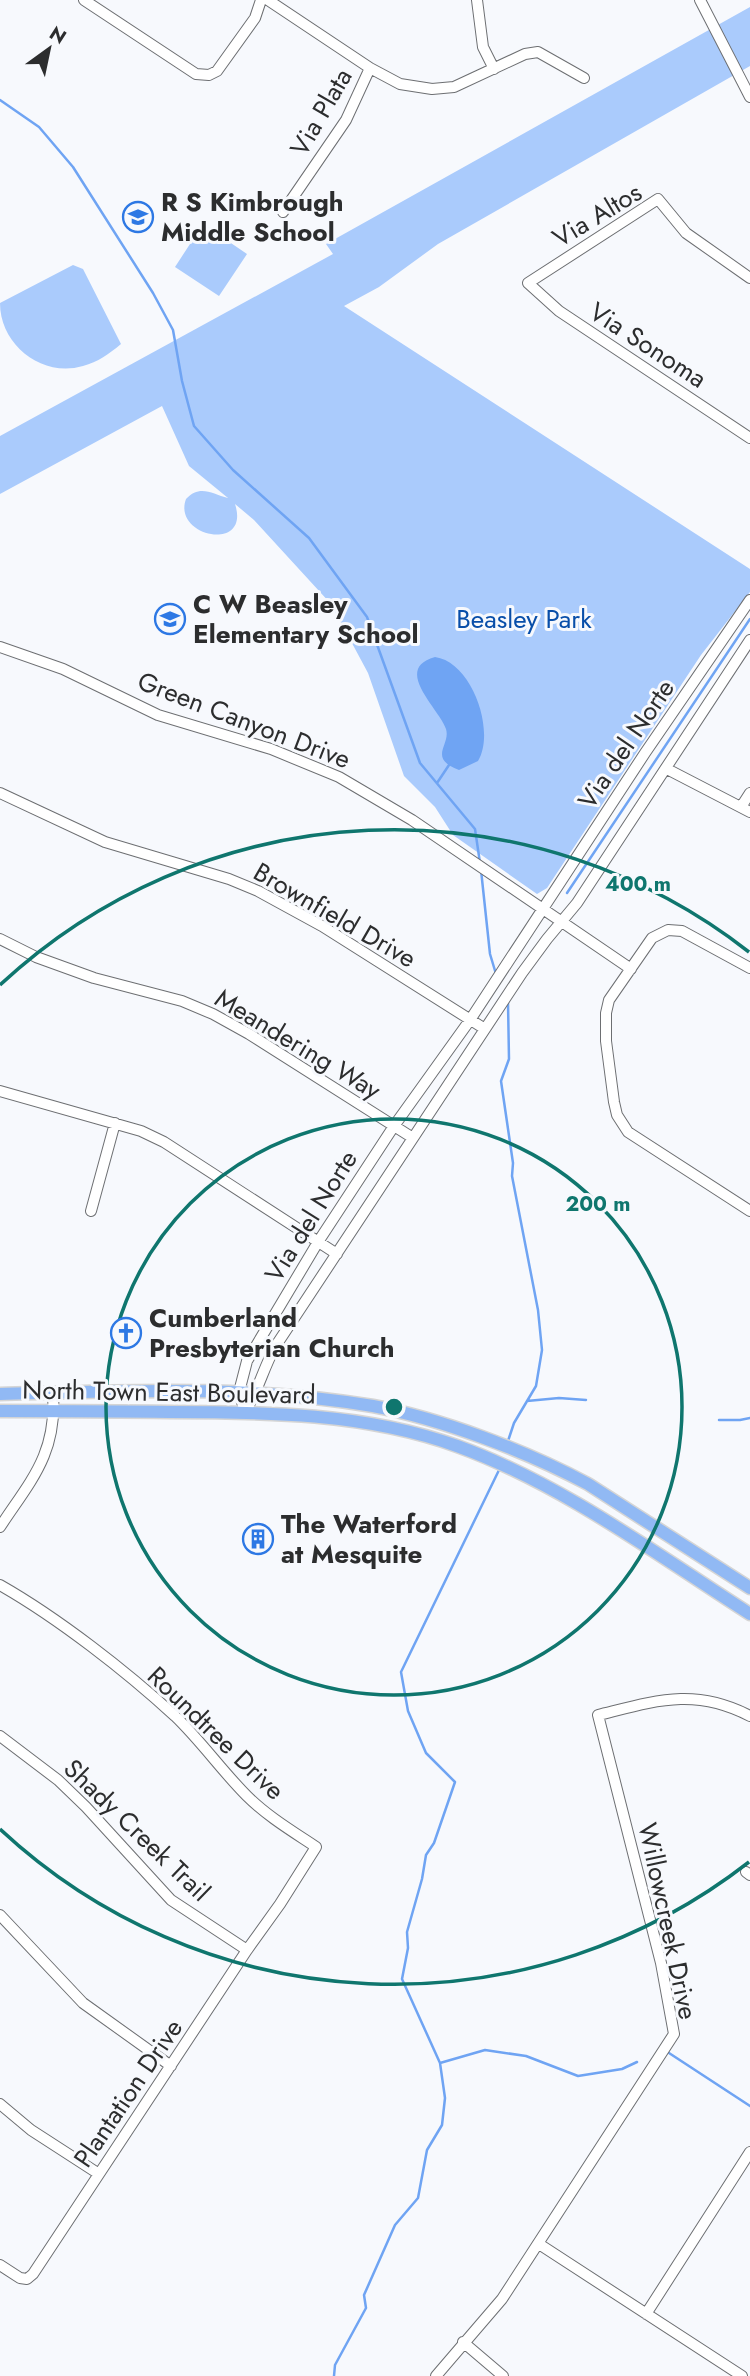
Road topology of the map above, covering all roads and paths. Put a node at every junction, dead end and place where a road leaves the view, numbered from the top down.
1 (84, 0) edge
2 (261, 0) edge
3 (268, 0) edge
4 (477, 0) edge
5 (700, 0) edge
6 (370, 68) junction
7 (494, 69) junction
8 (584, 78) dead end
9 (750, 97) edge
10 (283, 212) dead end
11 (750, 278) edge
12 (528, 283) joint
13 (750, 438) edge
14 (750, 600) edge
15 (750, 640) edge
16 (0, 647) edge
17 (667, 769) junction
18 (0, 793) edge
19 (750, 793) edge
20 (745, 810) edge
21 (544, 909) junction
22 (562, 922) junction
23 (0, 939) edge
24 (750, 968) edge
25 (631, 969) junction
26 (470, 1020) junction
27 (485, 1029) junction
28 (0, 1091) edge
29 (115, 1123) junction
30 (394, 1126) junction
31 (413, 1138) junction
32 (91, 1211) dead end
33 (750, 1211) edge
34 (318, 1242) junction
35 (337, 1254) junction
36 (239, 1392) junction
37 (53, 1393) junction
38 (257, 1394) junction
39 (0, 1395) edge
40 (0, 1411) edge
41 (54, 1411) junction
42 (245, 1412) junction
43 (406, 1414) junction
44 (405, 1432) junction
45 (0, 1527) edge
46 (0, 1585) edge
47 (750, 1588) edge
48 (750, 1614) edge
49 (750, 1716) edge
50 (0, 1736) edge
51 (281, 1904) joint
52 (0, 1915) edge
53 (247, 1950) junction
54 (171, 2066) junction
55 (0, 2104) edge
56 (750, 2152) edge
57 (99, 2174) junction
58 (539, 2245) junction
59 (0, 2265) edge
60 (646, 2314) junction
61 (463, 2342) junction
62 (436, 2376) edge
63 (503, 2376) edge
64 (742, 2376) edge

1 - 2 street
3 - 6 street
4 - 7 street
5 - 9 street
6 - 7 street
6 - 10 street, Via Plata
7 - 8 street
11 - 12 street, Via Altos
12 - 13 street, Via Sonoma
14 - 21 street, Via del Norte
15 - 17 street, Via del Norte
16 - 21 street, Green Canyon Drive
17 - 20 street
17 - 22 street, Via del Norte
18 - 26 street, Brownfield Drive
19 - 20 street
21 - 22 street
21 - 26 street, Via del Norte
22 - 25 street
22 - 27 street, Via del Norte
23 - 30 street, Meandering Way
24 - 25 street
25 - 33 street
26 - 27 street, Brownfield Drive
26 - 30 street, Via del Norte
27 - 31 street, Via del Norte
28 - 29 street
29 - 32 street
29 - 34 street
30 - 31 street, Meandering Way
30 - 34 street, Via del Norte
31 - 35 street, Via del Norte
34 - 35 street
34 - 36 street, Via del Norte
35 - 38 street, Via del Norte
36 - 37 main road, North Town East Boulevard
36 - 38 main road, North Town East Boulevard
36 - 42 street
37 - 39 main road, North Town East Boulevard
37 - 41 street
38 - 42 street, Via del Norte
38 - 43 main road, North Town East Boulevard
40 - 41 main road, North Town East Boulevard
41 - 42 main road, North Town East Boulevard
41 - 45 street
42 - 44 main road, North Town East Boulevard
43 - 44 main road
43 - 47 main road, North Town East Boulevard
44 - 48 main road, North Town East Boulevard
46 - 51 street, Roundtree Drive
49 - 58 street, Willowcreek Drive
50 - 53 street, Shady Creek Trail
51 - 53 street, Plantation Drive
52 - 54 street
53 - 54 street, Plantation Drive
54 - 57 street, Plantation Drive
55 - 57 street
56 - 60 street
57 - 59 street, Plantation Drive
58 - 60 street
58 - 61 street, Willowcreek Drive
60 - 64 street
61 - 62 street, Willowcreek Drive
61 - 63 street

